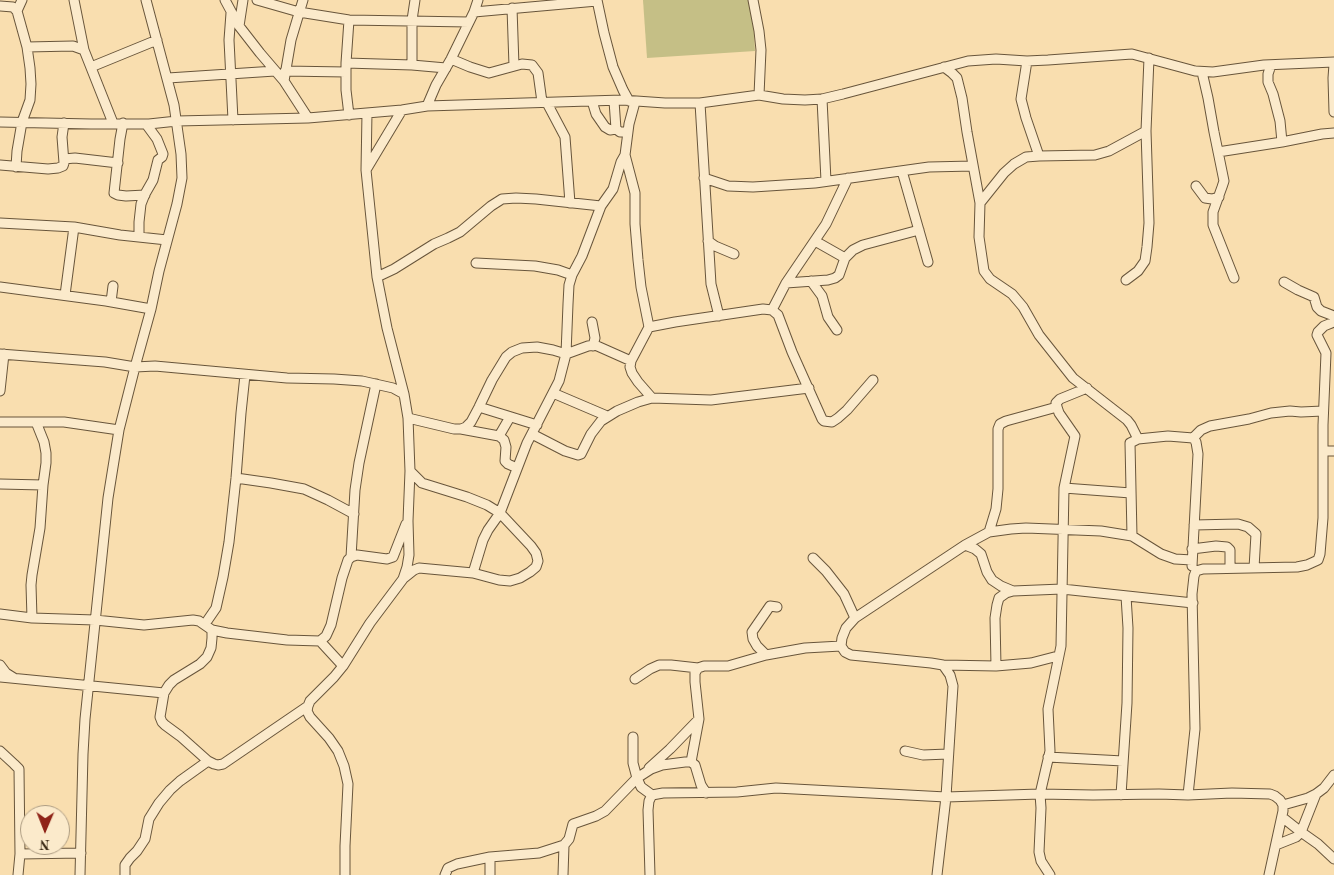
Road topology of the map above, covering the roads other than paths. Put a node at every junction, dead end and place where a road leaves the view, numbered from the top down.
1 (22, 0) edge
2 (74, 0) edge
3 (146, 0) edge
4 (225, 0) edge
5 (243, 0) edge
6 (257, 0) edge
7 (303, 0) edge
8 (414, 0) edge
9 (478, 0) edge
10 (753, 0) edge
11 (597, 1) edge
12 (532, 3) edge
13 (0, 6) edge
14 (512, 8) junction
15 (16, 11) junction
16 (299, 12) junction
17 (474, 12) junction
18 (231, 13) junction
19 (350, 20) junction
20 (412, 20) junction
21 (469, 22) junction
22 (240, 26) junction
23 (157, 40) junction
24 (27, 47) junction
25 (84, 50) junction
26 (1150, 58) junction
27 (451, 59) junction
28 (1027, 61) junction
29 (1334, 63) edge
30 (412, 65) junction
31 (1271, 65) junction
32 (514, 66) junction
33 (91, 67) junction
34 (346, 67) junction
35 (944, 67) junction
36 (446, 68) junction
37 (275, 71) junction
38 (286, 71) junction
39 (1202, 72) junction
40 (230, 73) junction
41 (168, 78) junction
42 (284, 81) junction
43 (759, 95) junction
44 (822, 99) junction
45 (592, 101) junction
46 (614, 101) junction
47 (632, 101) junction
48 (545, 103) junction
49 (700, 103) junction
50 (426, 106) junction
51 (402, 110) junction
52 (1334, 112) edge
53 (367, 113) junction
54 (349, 115) junction
55 (308, 118) junction
56 (233, 120) junction
57 (0, 122) edge
58 (22, 122) junction
59 (177, 122) junction
60 (64, 123) junction
61 (113, 123) junction
62 (124, 123) junction
63 (146, 124) junction
64 (616, 129) junction
65 (1146, 131) junction
66 (628, 132) junction
67 (1334, 133) edge
68 (1282, 142) junction
69 (1218, 152) junction
70 (625, 155) junction
71 (1039, 156) junction
72 (64, 159) junction
73 (118, 163) junction
74 (0, 165) edge
75 (973, 166) junction
76 (16, 167) junction
77 (366, 170) junction
78 (902, 171) junction
79 (704, 178) junction
80 (848, 178) junction
81 (826, 181) junction
82 (1196, 186) dead end
83 (145, 195) junction
84 (1219, 197) junction
85 (570, 203) junction
86 (980, 203) junction
87 (601, 206) junction
88 (0, 223) edge
89 (74, 226) junction
90 (919, 230) junction
91 (139, 237) junction
92 (167, 240) junction
93 (708, 241) junction
94 (815, 241) junction
95 (734, 254) dead end
96 (845, 258) junction
97 (928, 262) dead end
98 (476, 263) dead end
99 (572, 275) junction
100 (377, 277) junction
101 (1234, 278) dead end
102 (1126, 280) dead end
103 (811, 282) junction
104 (1284, 282) dead end
105 (786, 284) junction
106 (113, 286) dead end
107 (0, 287) edge
108 (65, 295) junction
109 (111, 302) junction
110 (151, 309) junction
111 (772, 310) junction
112 (719, 316) junction
113 (1334, 316) edge
114 (592, 322) dead end
115 (1334, 322) edge
116 (649, 328) junction
117 (837, 330) dead end
118 (594, 346) junction
119 (2, 354) edge
120 (566, 354) junction
121 (631, 361) junction
122 (134, 367) junction
123 (245, 375) junction
124 (873, 380) dead end
125 (376, 384) junction
126 (809, 388) junction
127 (1087, 388) junction
128 (0, 391) edge
129 (553, 393) junction
130 (404, 394) junction
131 (652, 398) junction
132 (479, 407) junction
133 (1056, 407) junction
134 (1323, 411) junction
135 (607, 416) junction
136 (510, 417) junction
137 (408, 418) junction
138 (0, 422) edge
139 (36, 422) junction
140 (537, 425) junction
141 (461, 429) junction
142 (120, 430) junction
143 (532, 434) junction
144 (498, 436) junction
145 (1193, 438) junction
146 (1138, 439) junction
147 (1334, 450) edge
148 (1323, 452) junction
149 (517, 468) junction
150 (410, 471) junction
151 (236, 478) junction
152 (0, 484) edge
153 (43, 485) junction
154 (1064, 488) junction
155 (1131, 493) junction
156 (500, 513) junction
157 (354, 514) junction
158 (408, 521) junction
159 (1194, 525) junction
160 (1062, 530) junction
161 (989, 532) junction
162 (1132, 536) junction
163 (966, 545) junction
164 (1192, 549) junction
165 (351, 557) junction
166 (813, 558) dead end
167 (1192, 560) junction
168 (1230, 568) junction
169 (1254, 568) junction
170 (473, 573) junction
171 (1194, 576) junction
172 (403, 578) junction
173 (1062, 589) junction
174 (1013, 591) junction
175 (1126, 596) junction
176 (1193, 603) junction
177 (777, 607) dead end
178 (0, 614) edge
179 (32, 618) junction
180 (855, 618) junction
181 (95, 620) junction
182 (208, 627) junction
183 (320, 641) junction
184 (841, 646) junction
185 (766, 655) junction
186 (1058, 656) junction
187 (0, 665) edge
188 (943, 665) junction
189 (342, 666) junction
190 (996, 666) junction
191 (698, 668) junction
192 (0, 678) edge
193 (15, 679) junction
194 (635, 679) dead end
195 (89, 685) junction
196 (164, 692) junction
197 (308, 706) junction
198 (699, 718) junction
199 (633, 737) dead end
200 (0, 751) edge
201 (905, 751) dead end
202 (948, 754) junction
203 (1048, 757) junction
204 (208, 761) junction
205 (1123, 761) junction
206 (692, 762) junction
207 (633, 763) junction
208 (650, 769) junction
209 (1334, 775) edge
210 (637, 778) junction
211 (706, 793) junction
212 (1040, 794) junction
213 (1316, 794) junction
214 (652, 795) junction
215 (1120, 795) junction
216 (1188, 795) junction
217 (946, 797) junction
218 (1283, 805) junction
219 (1282, 817) junction
220 (1301, 832) junction
221 (564, 845) junction
222 (1276, 845) junction
223 (20, 854) joint
224 (70, 854) edge
225 (81, 854) junction
226 (490, 857) junction
227 (1334, 860) edge
228 (18, 875) edge
229 (80, 875) edge
230 (125, 875) edge
231 (345, 875) edge
232 (445, 875) edge
233 (490, 875) edge
234 (564, 875) edge
235 (650, 875) edge
236 (937, 875) edge
237 (1050, 875) edge
238 (1270, 875) edge

1 - 15 street
2 - 25 street
3 - 23 street
4 - 18 street
5 - 22 street
6 - 16 street
7 - 16 street
8 - 20 street
9 - 17 street
10 - 43 street
11 - 12 street
11 - 47 street
12 - 14 street
13 - 15 street
14 - 17 street
14 - 32 street
15 - 24 street
16 - 19 street
16 - 38 street
17 - 21 street
18 - 22 street
18 - 40 street
19 - 20 street
19 - 34 street
20 - 21 street
20 - 30 street
21 - 27 street
22 - 37 street
23 - 33 street
23 - 41 street
24 - 25 street
24 - 58 street
25 - 33 street
26 - 28 street
26 - 39 street
26 - 65 street
27 - 32 street
27 - 36 street
28 - 35 street
28 - 71 street
29 - 31 street
29 - 52 street
30 - 34 street
30 - 36 street
31 - 39 street
31 - 68 street
32 - 48 street
33 - 61 street
34 - 38 street
34 - 54 street
35 - 44 street
35 - 75 street
36 - 50 street
37 - 40 street
37 - 42 street
38 - 42 street
39 - 69 street
40 - 41 street
40 - 56 street
41 - 59 street
42 - 55 street
43 - 44 street
43 - 49 street
44 - 81 street
45 - 46 street
45 - 48 street
45 - 64 street
46 - 47 street
46 - 64 street
47 - 49 street
47 - 66 street
48 - 50 street
48 - 85 street
49 - 79 street
50 - 51 street
51 - 53 street
51 - 77 street
53 - 54 street
53 - 77 street
54 - 55 street
55 - 56 street
56 - 59 street
57 - 58 street
58 - 60 street
58 - 76 street
59 - 63 street
59 - 92 street
60 - 61 street
60 - 72 street
61 - 62 street
62 - 63 street
62 - 73 street
63 - 83 street
64 - 66 street
65 - 71 street
65 - 102 street
66 - 70 street
67 - 68 street
68 - 69 street
69 - 84 street
70 - 87 street
70 - 116 street
71 - 86 street
72 - 73 street
72 - 76 street
73 - 83 street
74 - 76 street
75 - 78 street
75 - 86 street
77 - 100 street
78 - 80 street
78 - 90 street
79 - 81 street
79 - 93 street
80 - 81 street
80 - 94 street
82 - 84 street
83 - 91 street
84 - 101 street
85 - 87 street
85 - 100 street
86 - 127 street
87 - 99 street
88 - 89 street
89 - 91 street
89 - 108 street
90 - 96 street
90 - 97 street
91 - 92 street
92 - 110 street
93 - 95 street
93 - 112 street
94 - 96 street
94 - 105 street
96 - 103 street
98 - 99 street
99 - 120 street
100 - 130 street
103 - 105 street
103 - 117 street
104 - 113 street
105 - 111 street
106 - 109 street
107 - 108 street
108 - 109 street
109 - 110 street
110 - 122 street
111 - 112 street
111 - 126 street
112 - 116 street
114 - 118 street
115 - 134 street
116 - 121 street
118 - 120 street
118 - 121 street
119 - 122 street
119 - 128 street
120 - 129 street
120 - 132 street
121 - 131 street
122 - 123 street
122 - 142 street
123 - 125 street
123 - 151 street
124 - 126 street
125 - 130 street
125 - 157 street
126 - 131 street
127 - 133 street
127 - 146 street
129 - 135 street
129 - 140 street
130 - 137 street
131 - 135 street
132 - 136 street
132 - 141 street
133 - 154 street
133 - 161 street
134 - 145 street
134 - 148 street
135 - 143 street
136 - 140 street
136 - 144 street
137 - 141 street
137 - 150 street
138 - 139 street
139 - 142 street
139 - 153 street
140 - 143 street
141 - 144 street
142 - 181 street
143 - 149 street
144 - 149 street
145 - 146 street
145 - 159 street
146 - 155 street
147 - 148 street
148 - 169 street
149 - 156 street
150 - 156 street
150 - 158 street
151 - 157 street
151 - 182 street
152 - 153 street
153 - 179 street
154 - 155 street
154 - 160 street
155 - 162 street
156 - 170 street
156 - 170 street
157 - 165 street
158 - 165 street
158 - 172 street
159 - 164 street
159 - 169 street
160 - 161 street
160 - 162 street
160 - 173 street
161 - 163 street
162 - 167 street
163 - 174 street
163 - 180 street
164 - 167 street
164 - 168 street
165 - 183 street
166 - 180 street
167 - 171 street
168 - 169 street
168 - 171 street
170 - 172 street
171 - 176 street
172 - 189 street
173 - 174 street
173 - 175 street
173 - 186 street
174 - 190 street
175 - 176 street
175 - 205 street
176 - 216 street
177 - 185 street
178 - 179 street
179 - 181 street
180 - 184 street
181 - 182 street
181 - 195 street
182 - 183 street
182 - 196 street
183 - 189 street
184 - 185 street
184 - 188 street
185 - 191 street
186 - 190 street
186 - 203 street
187 - 193 street
188 - 190 street
188 - 202 street
189 - 197 street
191 - 194 street
191 - 198 street
192 - 193 street
193 - 195 street
195 - 196 street
195 - 225 street
196 - 204 street
197 - 204 street
197 - 231 street
198 - 206 street
198 - 208 street
199 - 207 street
200 - 223 street
201 - 202 street
202 - 217 street
203 - 205 street
203 - 212 street
204 - 230 street
205 - 215 street
206 - 208 street
206 - 211 street
207 - 208 street
207 - 210 street
208 - 210 street
209 - 213 street
210 - 214 street
210 - 221 street
211 - 214 street
211 - 217 street
212 - 215 street
212 - 217 street
212 - 237 street
213 - 218 street
213 - 220 street
214 - 235 street
215 - 216 street
216 - 218 street
217 - 236 street
218 - 219 street
219 - 220 street
219 - 222 street
220 - 222 street
220 - 227 street
221 - 226 street
221 - 234 street
222 - 238 street
223 - 228 street
224 - 225 street
225 - 229 street
226 - 232 street
226 - 233 street

